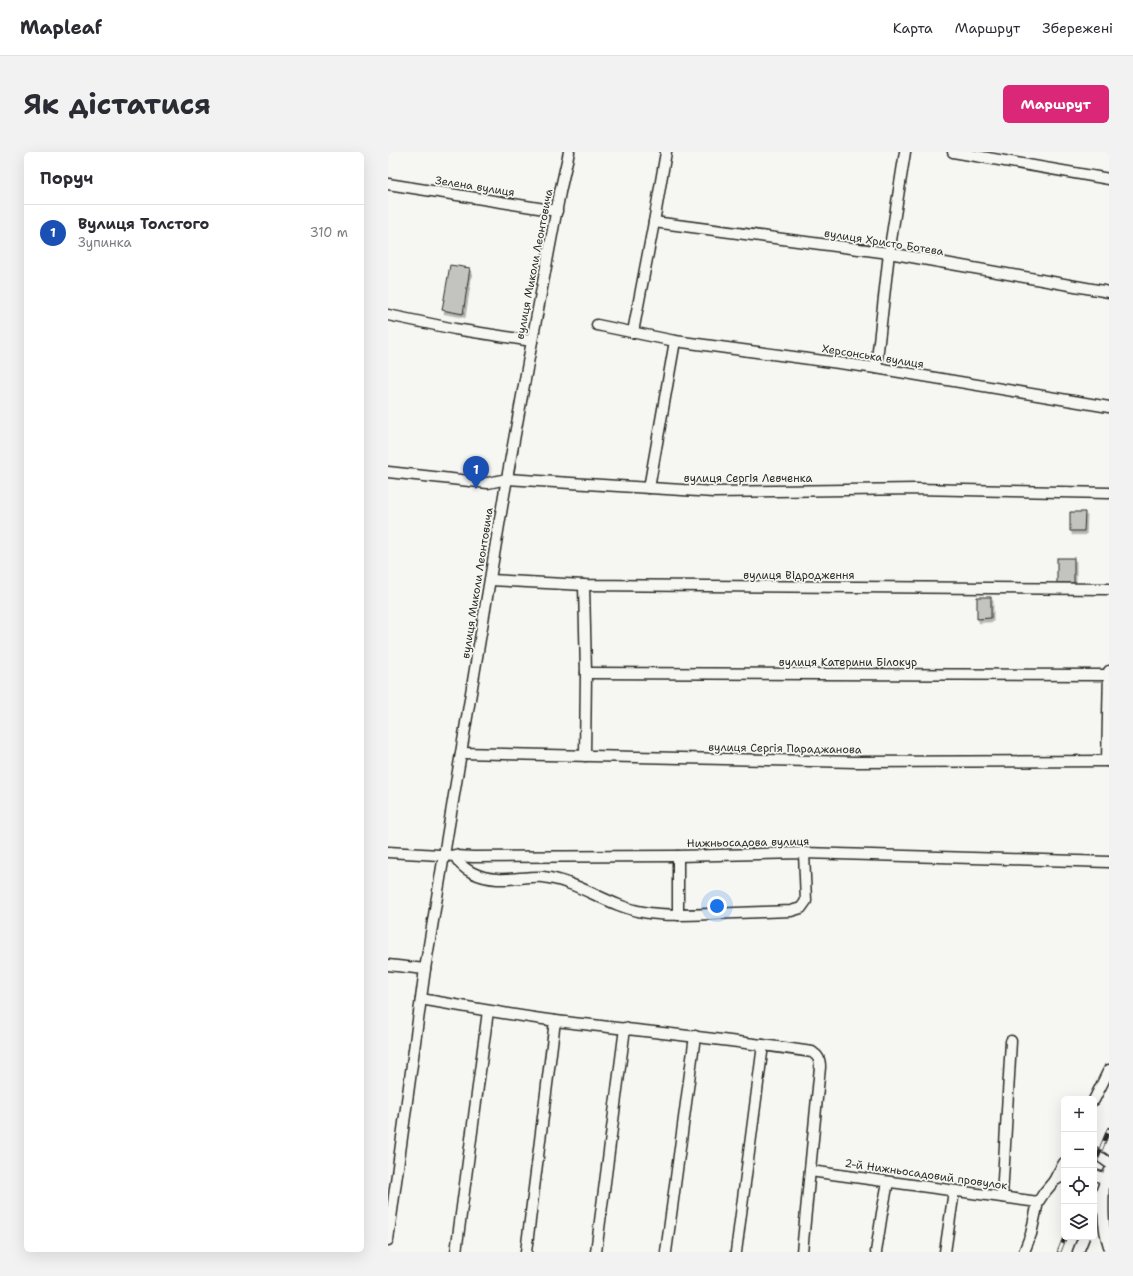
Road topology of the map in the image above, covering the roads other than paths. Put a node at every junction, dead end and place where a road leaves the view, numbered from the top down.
1 (569, 152) edge
2 (666, 152) edge
3 (904, 152) edge
4 (953, 152) edge
5 (978, 154) edge
6 (1109, 179) edge
7 (388, 184) edge
8 (557, 211) junction
9 (654, 222) junction
10 (889, 253) junction
11 (1109, 292) edge
12 (388, 315) edge
13 (597, 325) dead end
14 (633, 332) junction
15 (532, 341) junction
16 (675, 341) junction
17 (876, 368) junction
18 (1109, 407) edge
19 (388, 472) edge
20 (507, 479) junction
21 (649, 488) junction
22 (1109, 493) edge
23 (490, 580) junction
24 (584, 585) junction
25 (1109, 589) edge
26 (1109, 671) edge
27 (586, 673) junction
28 (1109, 675) edge
29 (461, 752) junction
30 (585, 756) junction
31 (1108, 761) edge
32 (388, 852) edge
33 (804, 853) junction
34 (444, 854) junction
35 (455, 855) junction
36 (678, 856) junction
37 (1109, 862) edge
38 (678, 915) junction
39 (388, 965) edge
40 (425, 969) junction
41 (421, 999) junction
42 (488, 1011) junction
43 (555, 1021) junction
44 (625, 1028) junction
45 (695, 1036) junction
46 (1011, 1041) dead end
47 (763, 1045) junction
48 (1109, 1070) edge
49 (1096, 1096) edge
50 (1061, 1168) edge
51 (810, 1170) junction
52 (1061, 1177) edge
53 (1106, 1178) edge
54 (1054, 1181) junction
55 (888, 1182) junction
56 (954, 1191) junction
57 (1002, 1197) junction
58 (1038, 1202) junction
59 (1102, 1211) edge
60 (388, 1240) edge
61 (1083, 1240) edge
62 (1109, 1246) edge
63 (456, 1252) edge
64 (526, 1252) edge
65 (596, 1252) edge
66 (666, 1252) edge
67 (736, 1252) edge
68 (802, 1252) edge
69 (876, 1252) edge
70 (946, 1252) edge
71 (1024, 1252) edge
72 (1078, 1252) edge

1 - 8 street, вулиця Миколи Леонтовича
2 - 9 street
3 - 10 street
4 - 5 street
5 - 6 street
7 - 8 street, Зелена вулиця
8 - 15 street, вулиця Миколи Леонтовича
9 - 10 street, вулиця Христо Ботева
9 - 14 street
10 - 11 street, вулиця Христо Ботева
10 - 17 street
12 - 15 street
13 - 14 street, Херсонська вулиця
14 - 16 street, Херсонська вулиця
15 - 20 street, вулиця Миколи Леонтовича
16 - 17 street, Херсонська вулиця
16 - 21 street
17 - 18 street, Херсонська вулиця
19 - 20 street, вулиця Сергія Левченка
20 - 21 street, вулиця Сергія Левченка
20 - 23 street, вулиця Миколи Леонтовича
21 - 22 street, вулиця Сергія Левченка
23 - 24 street, вулиця Відродження
23 - 29 street, вулиця Миколи Леонтовича
24 - 25 street, вулиця Відродження
24 - 27 street
26 - 28 street
27 - 28 street, вулиця Катерини Білокур
27 - 30 street
28 - 31 street
29 - 30 street, вулиця Сергія Параджанова
29 - 34 street, вулиця Миколи Леонтовича
30 - 31 street, вулиця Сергія Параджанова
32 - 34 street, Нижньосадова вулиця
33 - 36 street, Нижньосадова вулиця
33 - 37 street, Нижньосадова вулиця
33 - 38 street
34 - 35 street, Нижньосадова вулиця
34 - 40 street, вулиця Миколи Леонтовича
35 - 36 street, Нижньосадова вулиця
35 - 38 street
36 - 38 street
39 - 40 street
40 - 41 street, вулиця Миколи Леонтовича
41 - 42 street
41 - 60 street, вулиця Миколи Леонтовича
42 - 43 street
42 - 63 street
43 - 44 street
43 - 64 street
44 - 45 street
44 - 65 street
45 - 47 street
45 - 66 street
46 - 57 street
47 - 51 street
47 - 67 street
48 - 49 street
50 - 54 street
51 - 55 street, 2-й Нижньосадовий провулок
51 - 68 street
52 - 54 street
53 - 59 street
54 - 58 street
55 - 56 street, 2-й Нижньосадовий провулок
55 - 69 street
56 - 57 street, 2-й Нижньосадовий провулок
56 - 70 street
57 - 58 street, 2-й Нижньосадовий провулок
58 - 71 street
59 - 62 street
61 - 72 street

